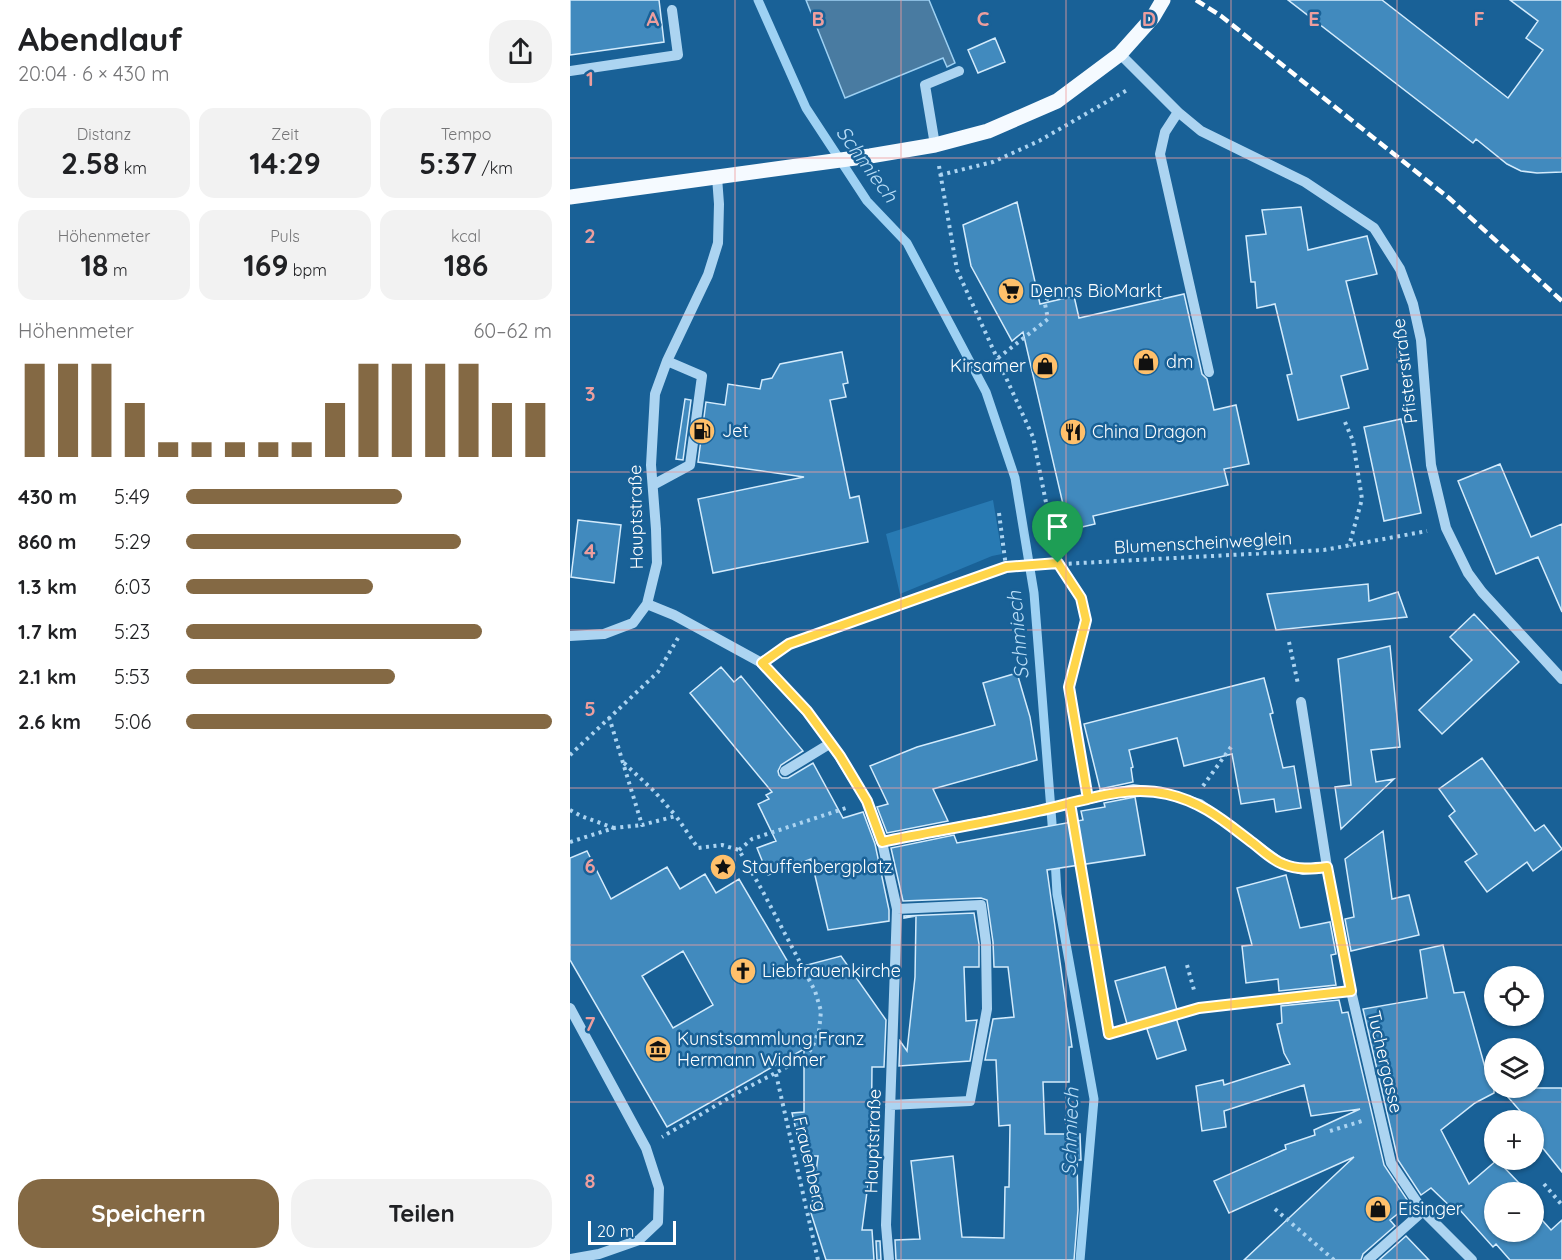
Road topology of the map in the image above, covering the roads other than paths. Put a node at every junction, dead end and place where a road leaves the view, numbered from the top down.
1 (1162, 0) edge
2 (672, 10) dead end
3 (1120, 54) junction
4 (570, 71) edge
5 (959, 71) dead end
6 (1178, 112) junction
7 (935, 145) junction
8 (717, 177) junction
9 (570, 197) edge
10 (667, 361) junction
11 (1209, 372) dead end
12 (653, 485) junction
13 (647, 604) junction
14 (570, 636) edge
15 (1562, 679) edge
16 (1301, 702) road end
17 (831, 743) junction
18 (785, 771) dead end
19 (882, 842) junction
20 (1327, 867) junction
21 (897, 909) junction
22 (1351, 991) junction
23 (570, 1008) edge
24 (1199, 1008) road end
25 (890, 1105) junction
26 (1423, 1211) junction
27 (570, 1259) edge
28 (889, 1260) edge
29 (1368, 1260) edge
30 (1472, 1260) edge

1 - 3 main road
2 - 4 street
3 - 6 street, Pfisterstraße
3 - 7 main road
5 - 7 street
6 - 11 street
6 - 15 street, Pfisterstraße
7 - 8 main road
8 - 9 main road
8 - 10 street, Hauptstraße
10 - 12 street, Hauptstraße
10 - 12 street
12 - 13 street, Hauptstraße
13 - 14 street
13 - 17 street, Hauptstraße
16 - 20 street, Tuchergasse
17 - 18 street
17 - 19 street, Hauptstraße
19 - 20 street
19 - 21 street, Hauptstraße
20 - 22 street, Tuchergasse
21 - 25 street, Hauptstraße
21 - 25 street
22 - 24 street
22 - 26 street, Tuchergasse
23 - 27 street
25 - 28 street, Hauptstraße
26 - 29 street
26 - 30 street, Tuchergasse

